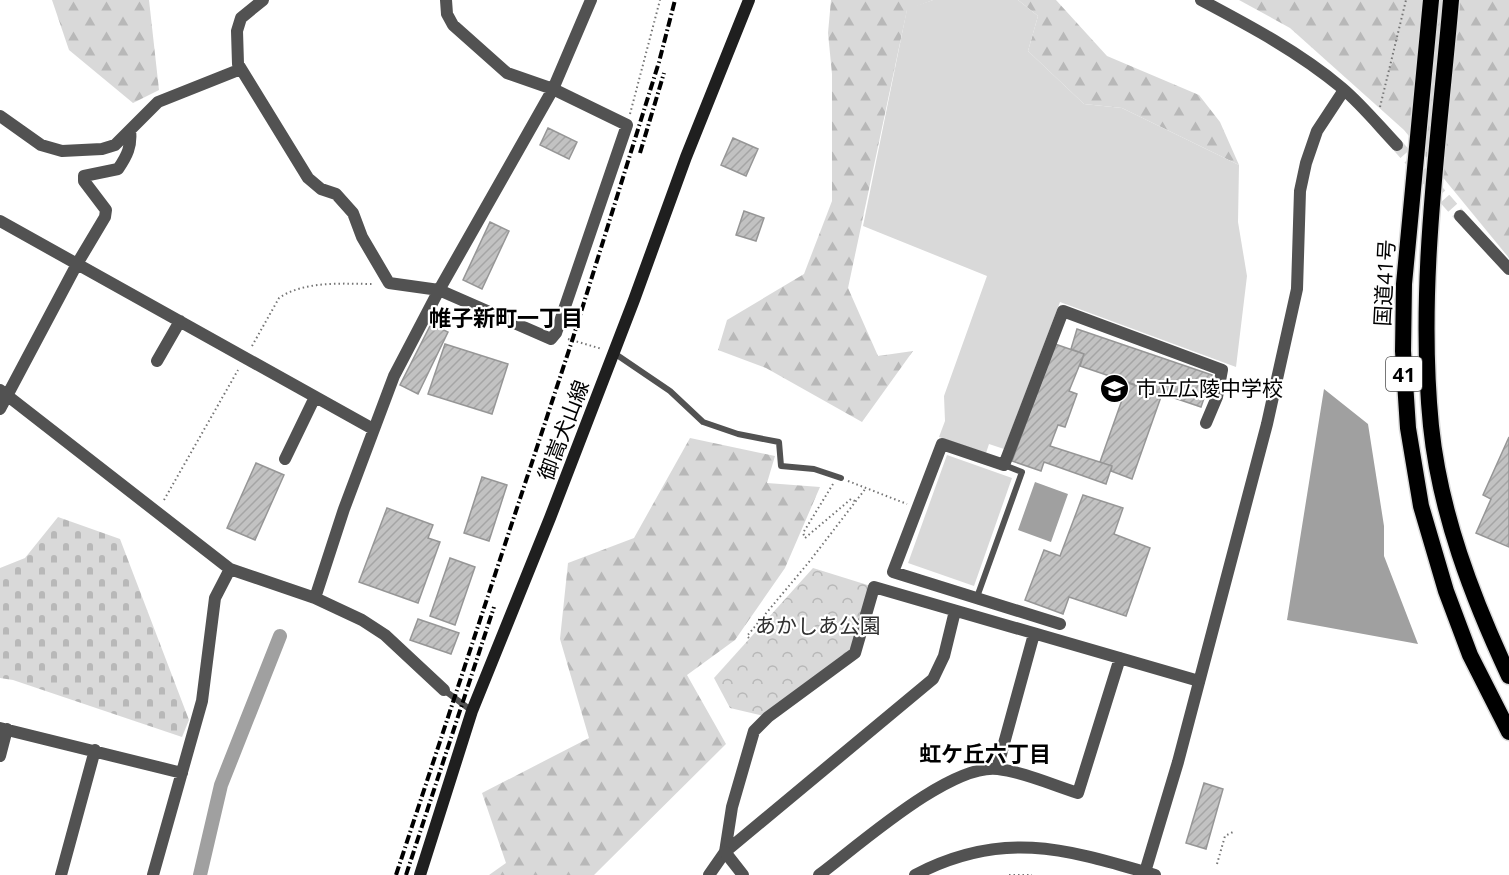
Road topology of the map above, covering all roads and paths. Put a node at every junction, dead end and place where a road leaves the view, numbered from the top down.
1 (263, 0) edge
2 (446, 0) edge
3 (591, 0) edge
4 (660, 0) edge
5 (749, 0) edge
6 (1201, 0) edge
7 (1406, 0) edge
8 (1431, 0) edge
9 (1451, 0) edge
10 (241, 69) junction
11 (553, 89) junction
12 (1344, 90) junction
13 (0, 116) edge
14 (1373, 120) junction
15 (627, 125) junction
16 (130, 130) junction
17 (1397, 145) tunnel mouth
18 (1460, 216) tunnel mouth
19 (0, 221) edge
20 (77, 264) junction
21 (1509, 269) edge
22 (439, 290) junction
23 (180, 321) junction
24 (556, 333) junction
25 (614, 352) junction
26 (157, 361) dead end
27 (3, 391) edge
28 (315, 397) junction
29 (0, 409) edge
30 (1206, 423) dead end
31 (373, 429) junction
32 (285, 459) dead end
33 (1004, 465) junction
34 (839, 477) junction
35 (866, 488) junction
36 (857, 502) junction
37 (915, 508) junction
38 (230, 569) junction
39 (315, 598) junction
40 (976, 598) junction
41 (954, 611) junction
42 (1060, 624) dead end
43 (1034, 634) junction
44 (749, 639) dead end
45 (1120, 658) junction
46 (1509, 676) edge
47 (1199, 681) junction
48 (444, 690) joint
49 (472, 711) junction
50 (3, 729) edge
51 (1509, 732) edge
52 (95, 750) junction
53 (0, 756) edge
54 (997, 769) junction
55 (182, 773) junction
56 (1235, 831) dead end
57 (725, 852) junction
58 (1217, 864) dead end
59 (1150, 874) edge
60 (61, 875) edge
61 (153, 875) edge
62 (420, 875) edge
63 (709, 875) edge
64 (743, 875) edge
65 (819, 875) edge
66 (915, 875) edge
67 (1009, 875) edge
68 (1032, 875) edge

1 - 10 street
2 - 11 street
3 - 11 street
4 - 15 path
5 - 25 main road, 御嵩犬山線
6 - 12 street
7 - 14 path
8 - 51 highway, 国道41号 / 41
9 - 46 highway, 国道41号 / 41
10 - 16 street
10 - 22 street
11 - 15 street
11 - 22 street
12 - 14 street
12 - 47 street
13 - 16 street
14 - 17 street
15 - 24 street
16 - 20 street
18 - 21 street
19 - 20 street
20 - 23 street
20 - 27 street
22 - 24 street
22 - 31 street
23 - 26 street
23 - 28 street
24 - 25 path
25 - 34 lane
25 - 49 main road, 御嵩犬山線
27 - 29 street
27 - 38 street
28 - 31 street
28 - 32 street
30 - 33 street
31 - 39 street
33 - 37 street
33 - 40 lane
34 - 35 path
34 - 36 path
35 - 36 path
35 - 37 path
36 - 44 path
37 - 40 street
38 - 39 street
38 - 55 street
39 - 48 street
40 - 42 street
41 - 43 street
41 - 57 street
41 - 57 street
43 - 45 street
43 - 54 street
45 - 47 street
45 - 54 street
47 - 59 street
48 - 49 lane
49 - 62 main road, 御嵩犬山線
50 - 52 street
50 - 53 street
52 - 55 street
52 - 60 street
54 - 65 street
55 - 61 street
56 - 58 path
57 - 63 street
57 - 64 street
59 - 66 street
67 - 68 path

